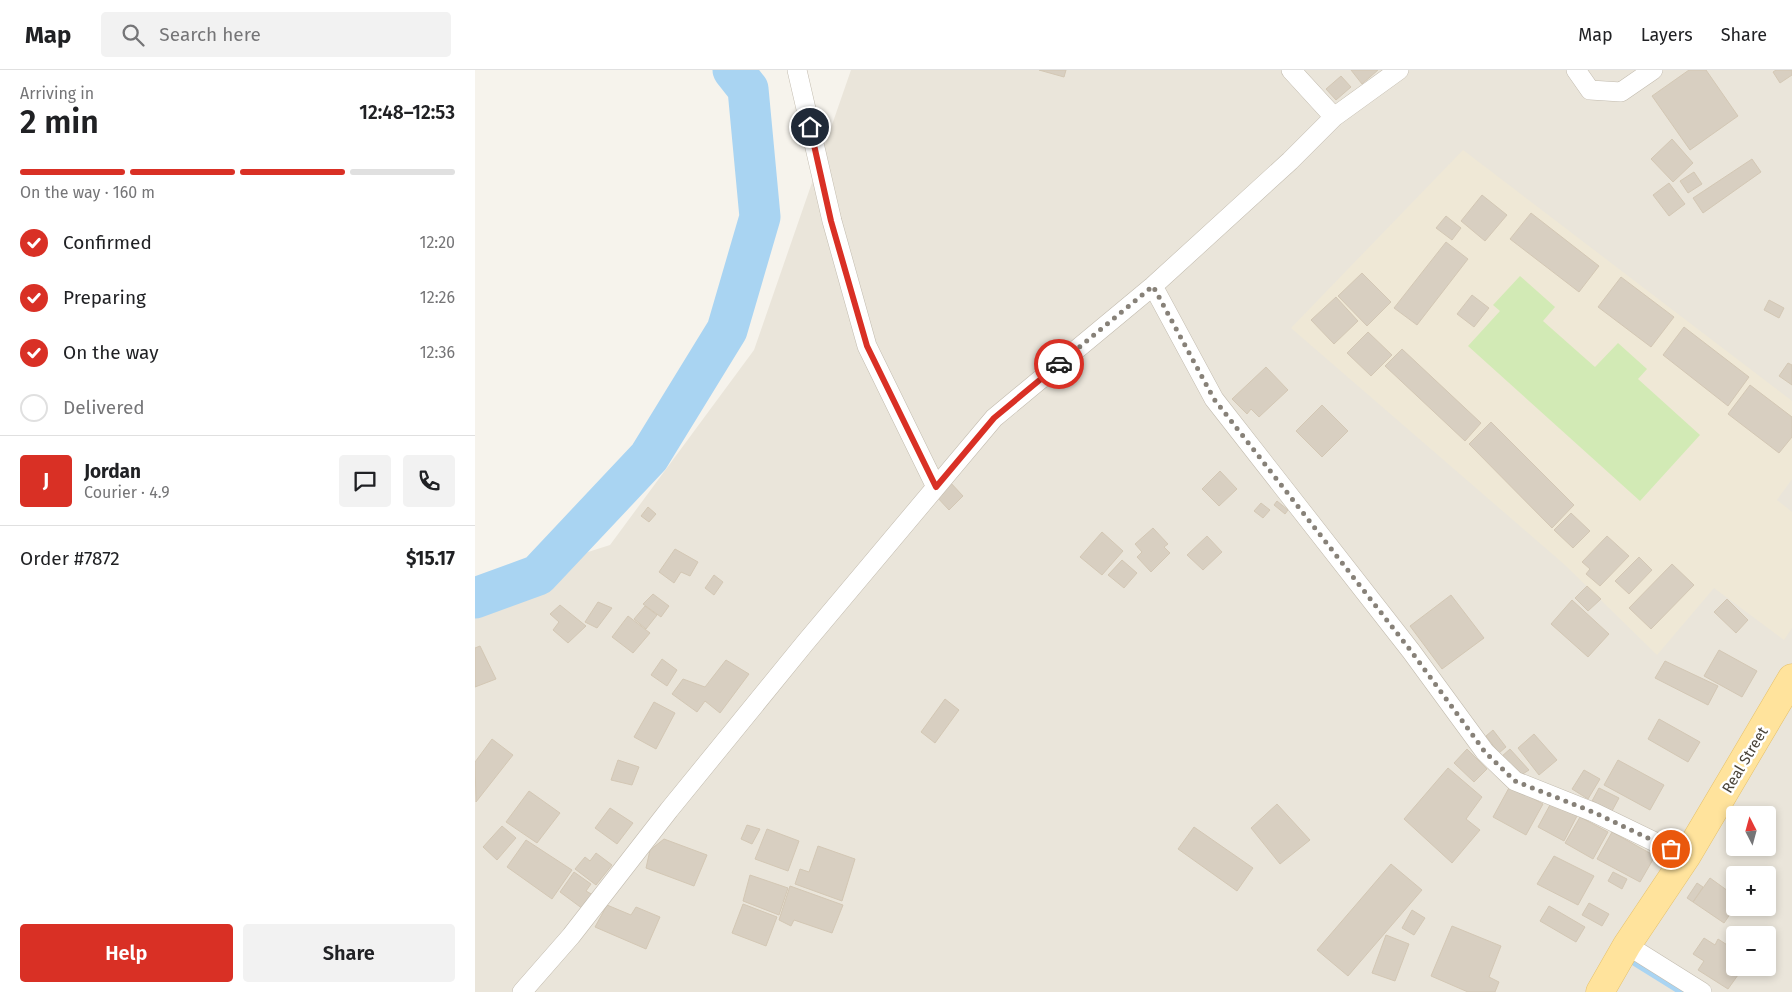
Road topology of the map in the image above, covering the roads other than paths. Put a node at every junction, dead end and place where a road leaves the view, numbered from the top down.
1 (797, 70) edge
2 (1291, 70) edge
3 (1399, 70) edge
4 (1576, 70) edge
5 (1653, 70) edge
6 (1334, 117) junction
7 (1153, 286) junction
8 (936, 487) junction
9 (1792, 678) edge
10 (1686, 857) junction
11 (1623, 952) junction
12 (522, 992) edge
13 (1600, 992) edge
14 (1702, 992) edge

1 - 8 street
2 - 6 street
3 - 6 street
4 - 5 street
6 - 7 street
7 - 8 street
7 - 10 street
8 - 12 street
9 - 10 main road, Real Street
10 - 11 main road, Real Street
11 - 13 main road, Real Street
11 - 14 street

